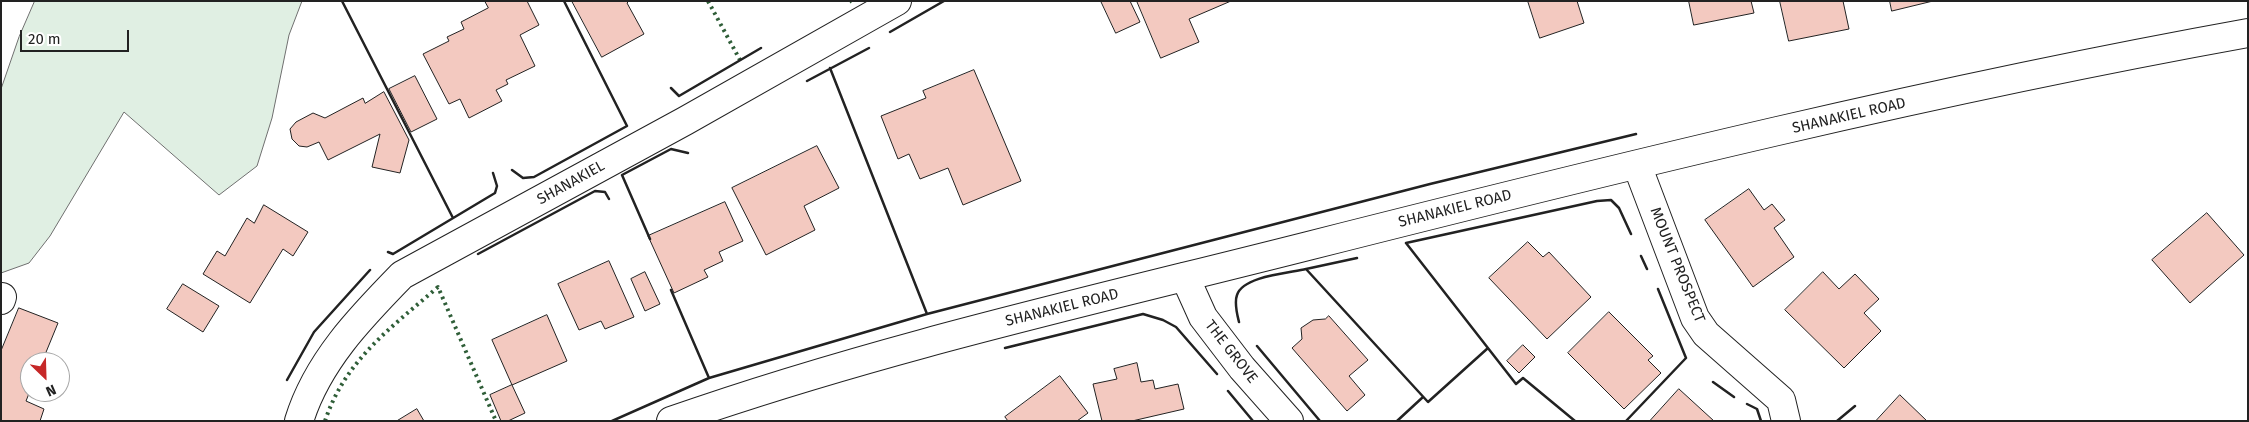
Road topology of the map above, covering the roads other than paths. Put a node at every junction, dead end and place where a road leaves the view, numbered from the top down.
1 (897, 1) edge
2 (2248, 33) edge
3 (1638, 165) junction
4 (1185, 277) junction
5 (299, 421) edge
6 (671, 421) edge
7 (1289, 421) edge
8 (1786, 421) edge

1 - 5 street, SHANAKIEL
2 - 3 street, SHANAKIEL ROAD
3 - 4 street, SHANAKIEL ROAD
3 - 8 street, MOUNT PROSPECT
4 - 6 street, SHANAKIEL ROAD
4 - 7 street, THE GROVE

